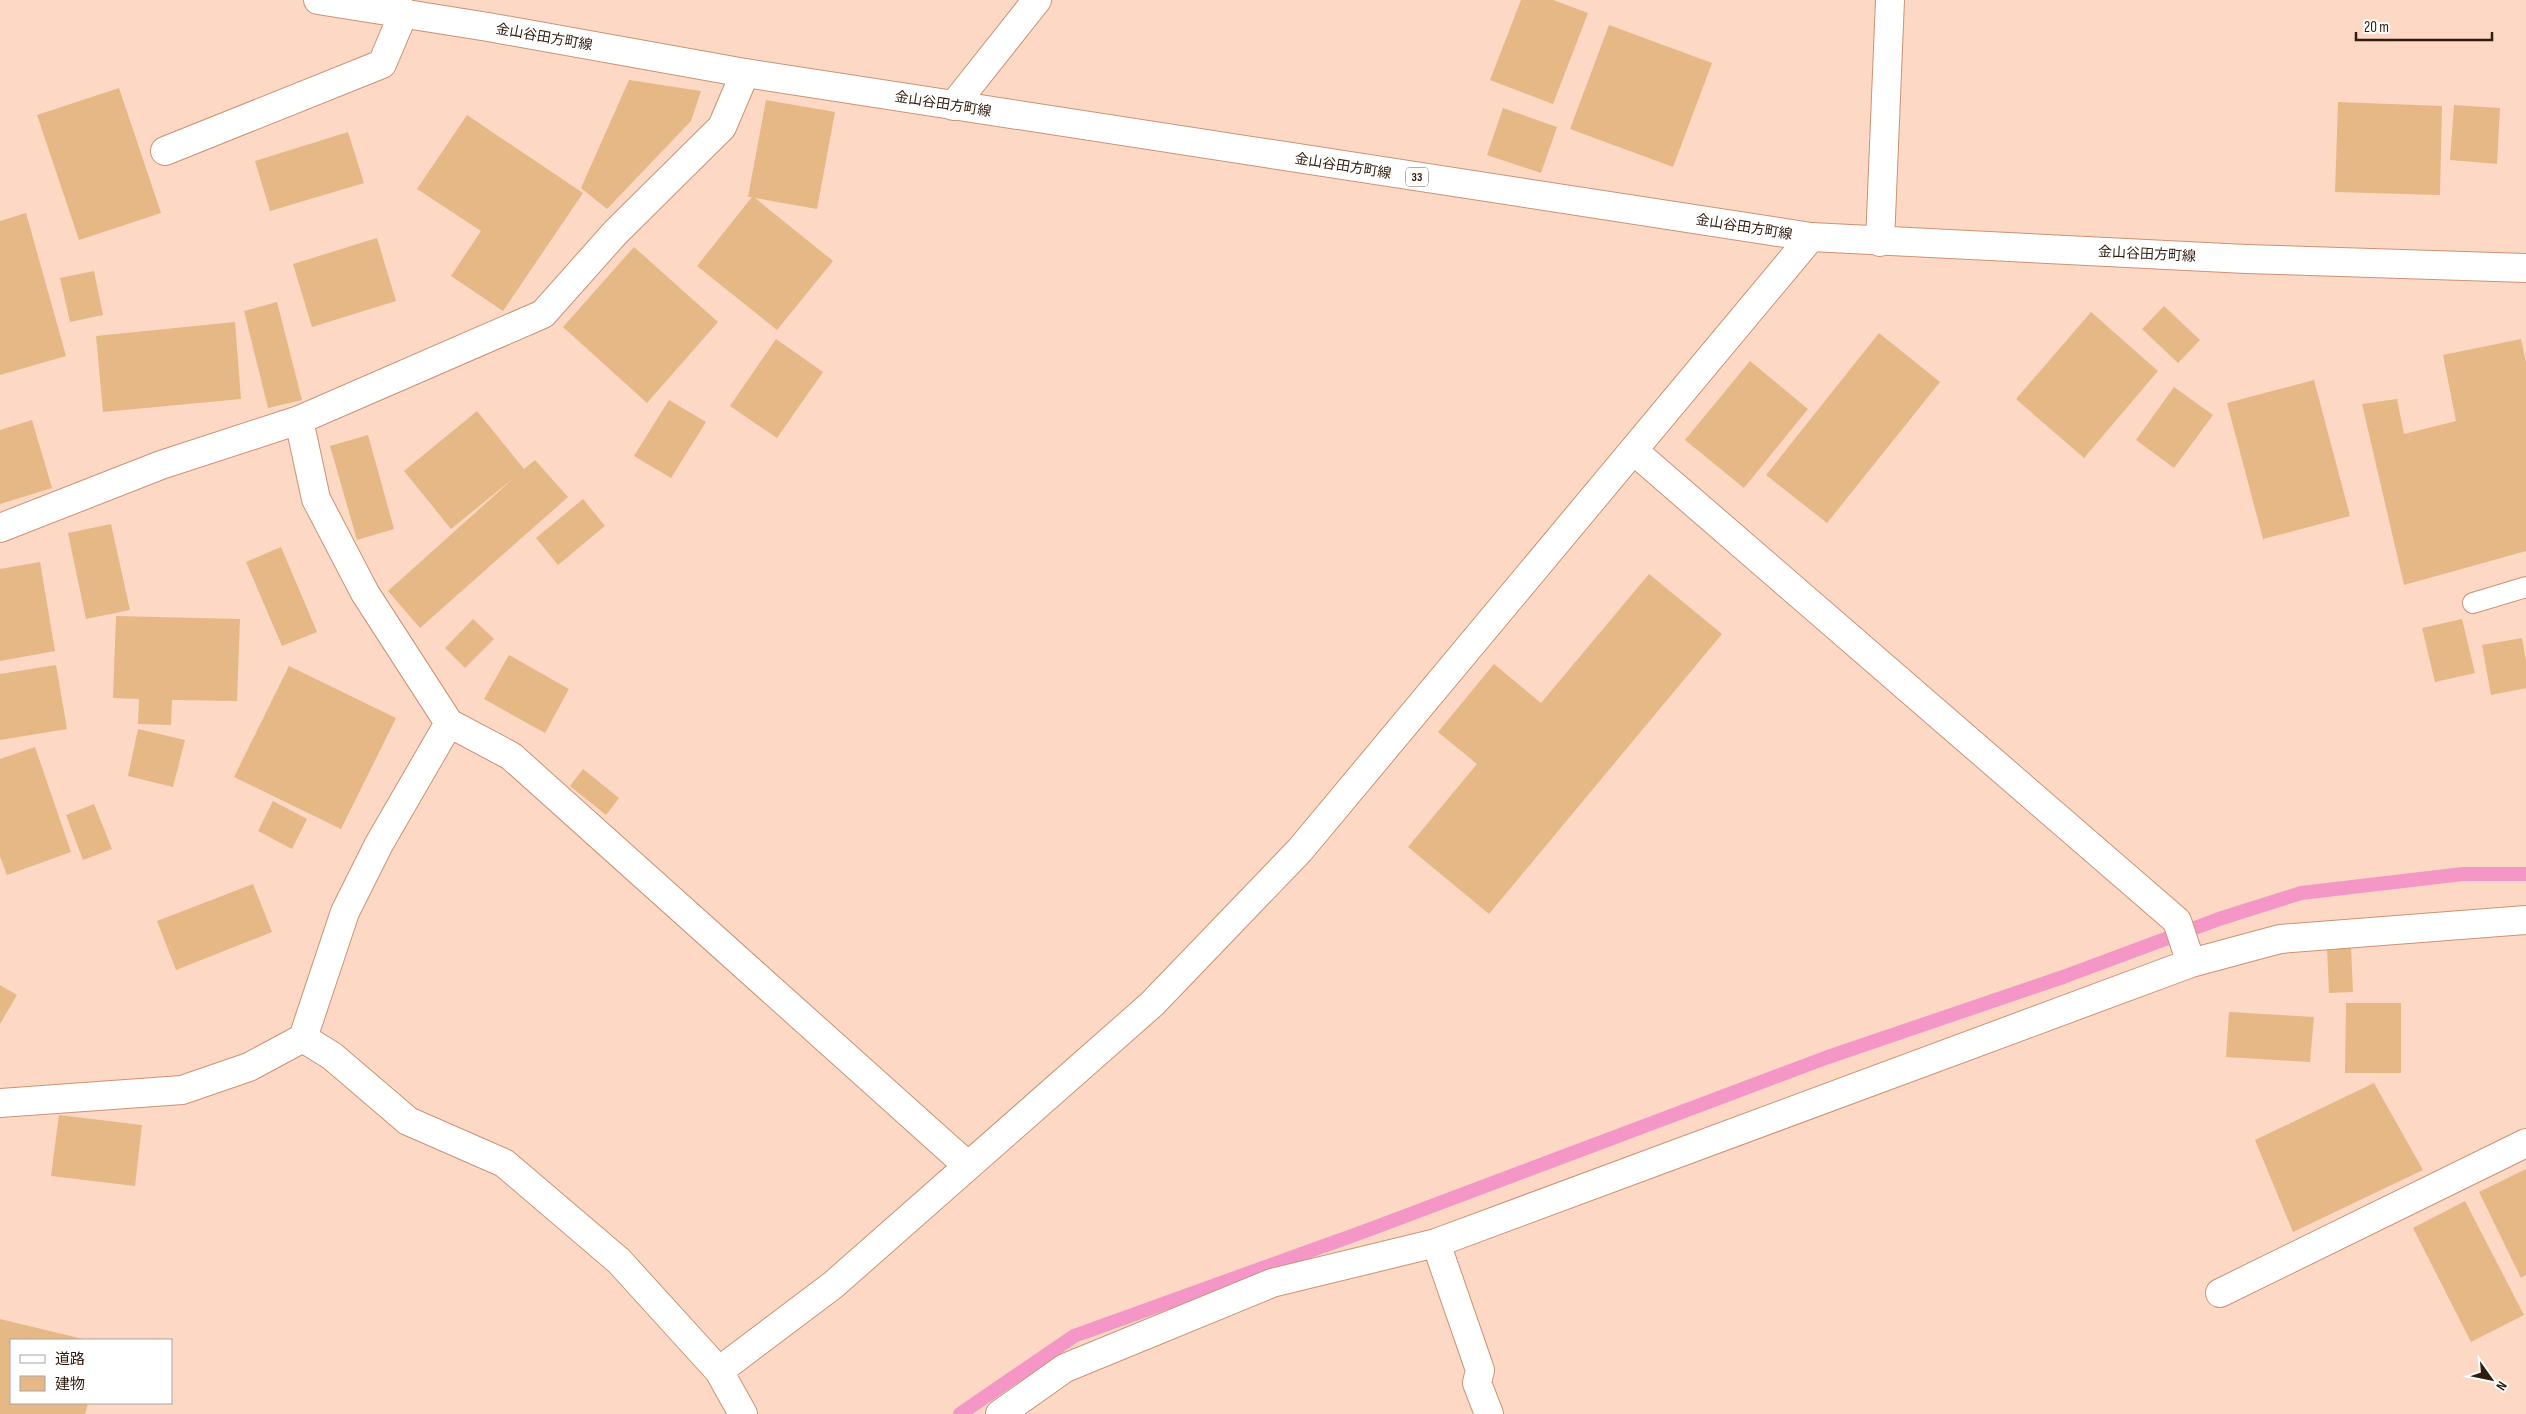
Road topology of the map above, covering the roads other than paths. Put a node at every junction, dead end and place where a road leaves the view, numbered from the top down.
1 (318, 0) edge
2 (1037, 0) edge
3 (1890, 0) edge
4 (404, 12) junction
5 (744, 73) junction
6 (954, 106) junction
7 (164, 151) dead end
8 (1811, 237) junction
9 (1880, 242) junction
10 (2526, 268) edge
11 (299, 420) junction
12 (1634, 451) junction
13 (0, 528) edge
14 (2526, 587) edge
15 (2473, 603) dead end
16 (449, 723) junction
17 (2526, 920) edge
18 (2191, 964) junction
19 (303, 1038) junction
20 (0, 1103) edge
21 (2526, 1143) edge
22 (968, 1166) junction
23 (1436, 1243) junction
24 (2220, 1293) dead end
25 (719, 1371) junction
26 (743, 1414) edge
27 (1000, 1414) edge
28 (1489, 1414) edge

1 - 4 street, 金山谷田方町線 / 33
2 - 6 street
3 - 9 street
4 - 5 street, 金山谷田方町線 / 33
4 - 7 street
5 - 6 street, 金山谷田方町線 / 33
5 - 11 street
6 - 8 street, 金山谷田方町線 / 33
8 - 9 street, 金山谷田方町線 / 33
8 - 12 street
9 - 10 street, 金山谷田方町線 / 33
11 - 13 street
11 - 16 street
12 - 18 street
12 - 22 street
14 - 15 lane
16 - 19 street
16 - 22 street
17 - 18 street
18 - 23 street
19 - 20 street
19 - 25 street
21 - 24 street
22 - 25 street
23 - 27 street
23 - 28 street
25 - 26 street

